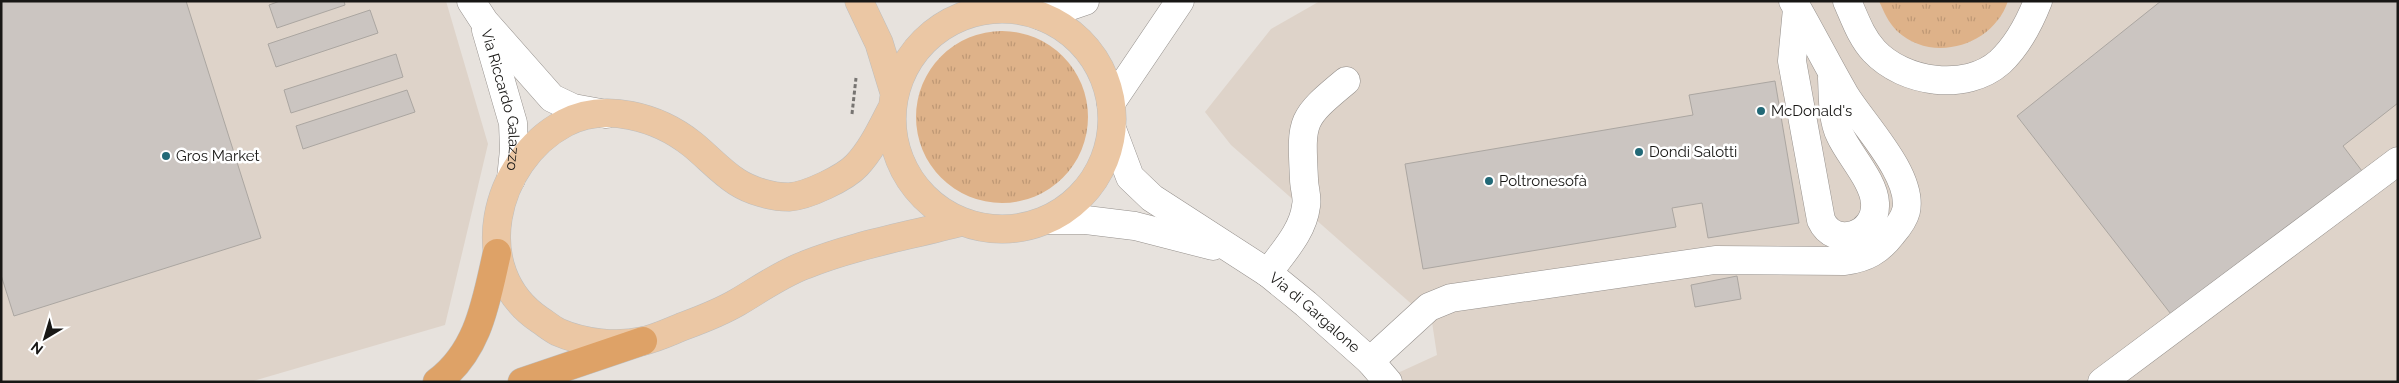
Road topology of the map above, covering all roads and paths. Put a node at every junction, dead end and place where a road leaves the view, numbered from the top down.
1 (859, 1) edge
2 (974, 1) edge
3 (1085, 1) edge
4 (1180, 1) edge
5 (1847, 1) edge
6 (2038, 1) edge
7 (1795, 5) edge
8 (1011, 8) junction
9 (478, 11) edge
10 (1041, 16) junction
11 (854, 69) dead end
12 (1831, 69) junction
13 (1346, 81) dead end
14 (892, 101) junction
15 (606, 114) junction
16 (1112, 116) junction
17 (852, 122) dead end
18 (2398, 161) edge
19 (511, 179) junction
20 (1048, 220) junction
21 (961, 222) junction
22 (1236, 252) junction
23 (497, 253) junction
24 (1268, 272) junction
25 (642, 341) junction
26 (1370, 361) junction
27 (437, 382) edge
28 (522, 382) edge
29 (1388, 382) edge
30 (2102, 382) edge

1 - 14 main road
2 - 8 main road
3 - 10 street
4 - 16 street
5 - 6 street
7 - 12 street
7 - 12 street
8 - 10 main road
8 - 14 main road
9 - 15 street, Via Riccardo Galazzo
9 - 19 street, Via Riccardo Galazzo
10 - 16 main road
11 - 17 path
12 - 26 street
13 - 24 street
14 - 15 main road
14 - 21 main road
15 - 19 main road
16 - 20 main road
16 - 22 street, Via di Gargalone
18 - 30 street
19 - 23 main road
20 - 21 main road
20 - 22 street, Via di Gargalone
21 - 25 main road
22 - 24 street, Via di Gargalone
23 - 25 main road
23 - 27 highway
24 - 26 street, Via di Gargalone
25 - 28 highway
26 - 29 street, Via di Gargalone

